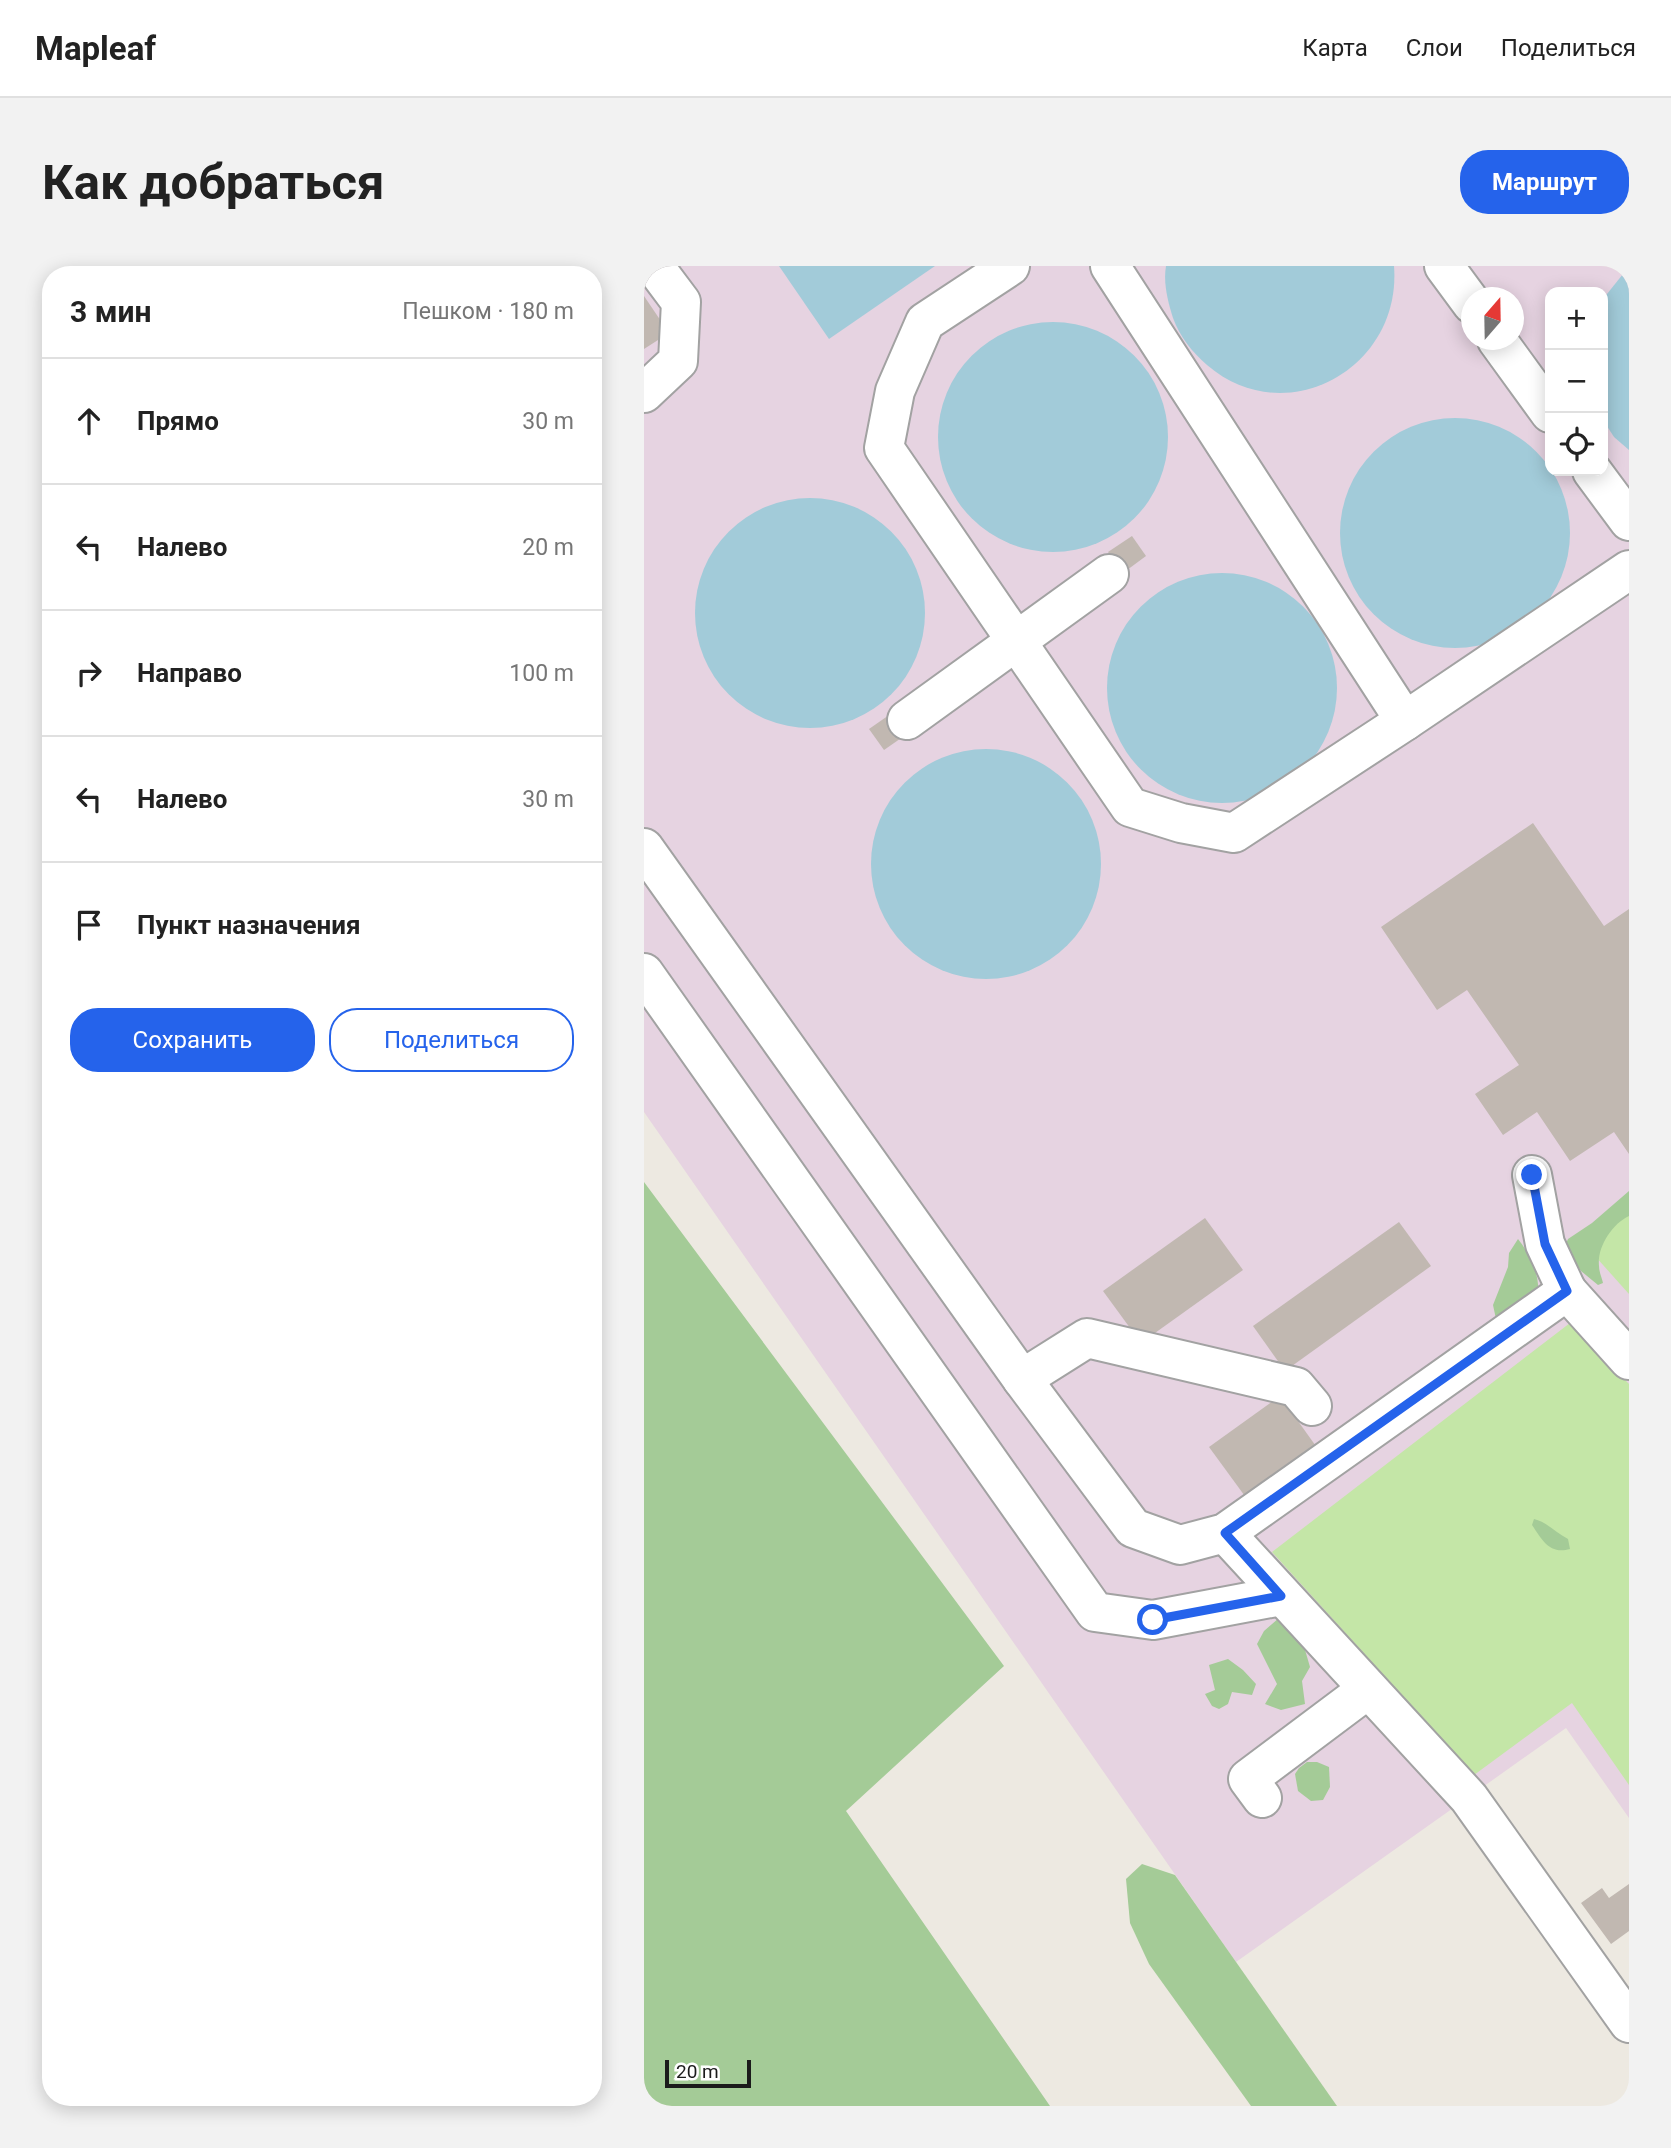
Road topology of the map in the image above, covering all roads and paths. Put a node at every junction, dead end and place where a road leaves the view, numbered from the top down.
1 (654, 266) edge
2 (1010, 266) edge
3 (1110, 266) edge
4 (1444, 266) edge
5 (1461, 289) edge
6 (1504, 350) edge
7 (644, 393) edge
8 (1545, 406) edge
9 (1596, 476) edge
10 (1629, 521) edge
11 (1629, 570) edge
12 (1109, 574) dead end
13 (1017, 642) junction
14 (907, 720) dead end
15 (1405, 721) junction
16 (644, 848) edge
17 (644, 973) edge
18 (1532, 1175) dead end
19 (1567, 1291) junction
20 (1629, 1360) edge
21 (1022, 1379) junction
22 (1312, 1406) dead end
23 (1225, 1533) junction
24 (1281, 1596) junction
25 (1368, 1689) junction
26 (1262, 1798) dead end
27 (1629, 2023) edge

1 - 7 lane
2 - 13 lane
3 - 15 lane
4 - 5 lane
6 - 8 lane
9 - 10 lane
11 - 15 lane
12 - 13 lane
13 - 14 lane
13 - 15 lane
16 - 21 lane
17 - 24 lane
18 - 19 lane
19 - 20 lane
19 - 23 lane
21 - 22 lane
21 - 23 lane
23 - 24 lane
24 - 25 lane
25 - 26 lane
25 - 27 lane

